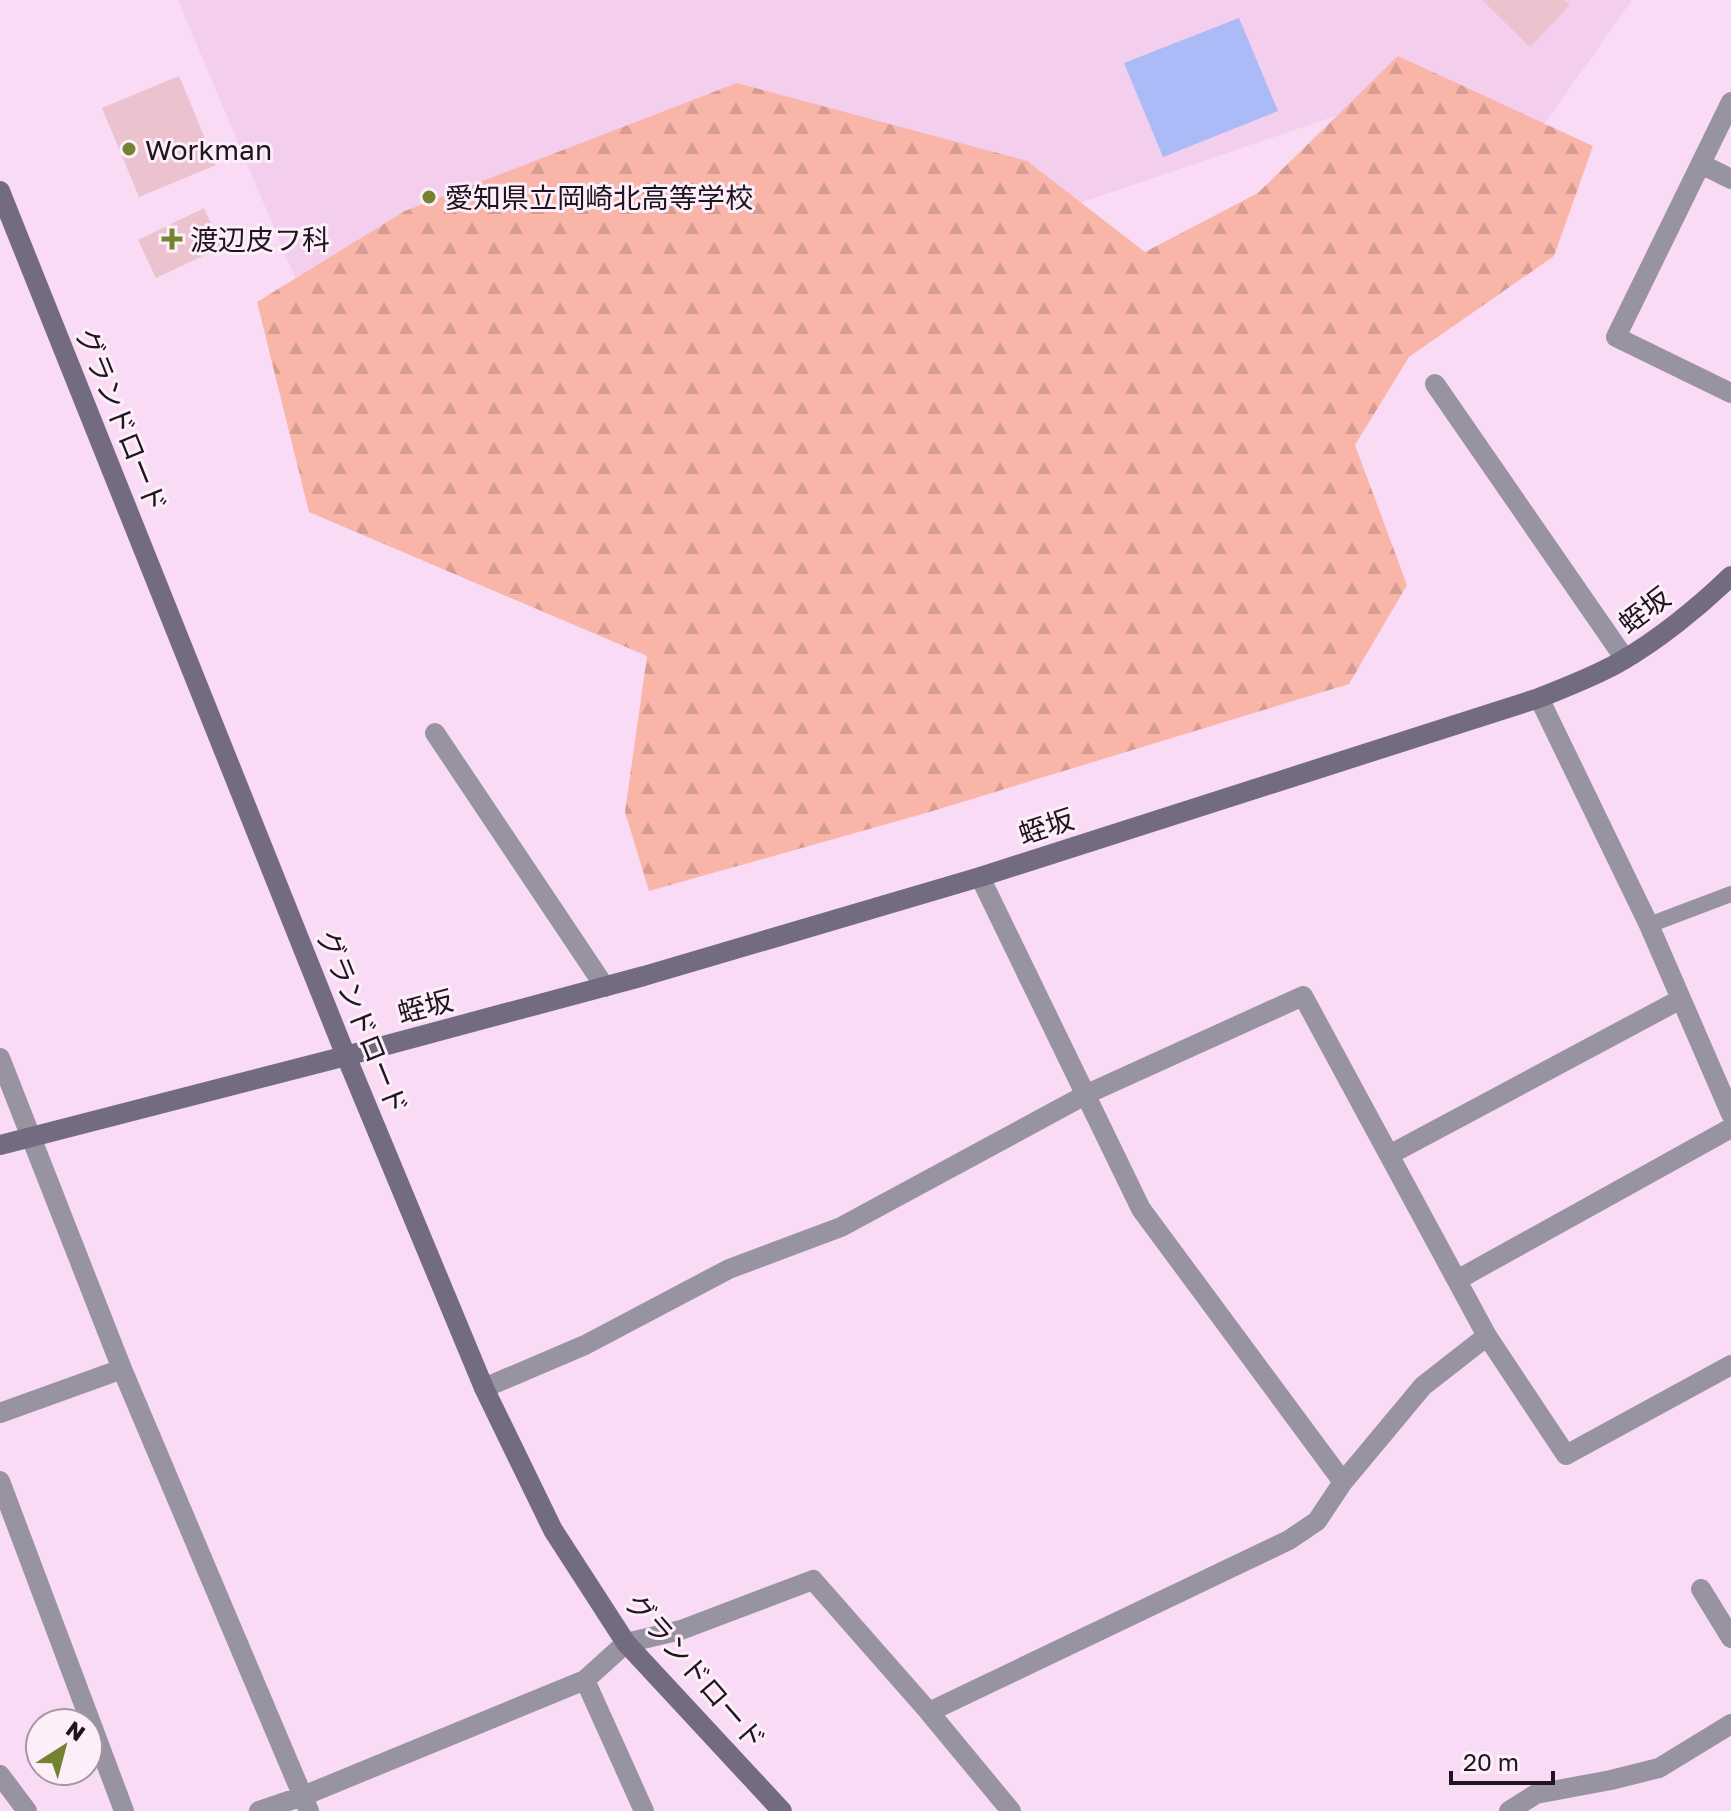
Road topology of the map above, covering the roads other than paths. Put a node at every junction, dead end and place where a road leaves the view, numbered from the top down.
1 (1731, 102) edge
2 (1701, 164) junction
3 (1731, 179) edge
4 (0, 191) edge
5 (1435, 384) dead end
6 (1731, 393) edge
7 (1731, 576) edge
8 (1625, 659) junction
9 (1539, 698) junction
10 (435, 733) dead end
11 (980, 877) junction
12 (1731, 894) edge
13 (1649, 925) junction
14 (605, 987) junction
15 (1681, 999) junction
16 (346, 1056) junction
17 (0, 1058) edge
18 (1087, 1094) junction
19 (1731, 1114) edge
20 (1731, 1128) edge
21 (32, 1137) junction
22 (0, 1145) edge
23 (1389, 1155) junction
24 (1457, 1280) junction
25 (1487, 1336) junction
26 (1731, 1365) edge
27 (122, 1369) junction
28 (484, 1388) junction
29 (0, 1413) edge
30 (0, 1481) edge
31 (1343, 1482) junction
32 (1701, 1589) dead end
33 (1731, 1638) edge
34 (626, 1643) junction
35 (585, 1680) junction
36 (929, 1712) junction
37 (1731, 1724) edge
38 (0, 1775) edge
39 (1541, 1802) edge
40 (306, 1803) edge
41 (27, 1811) edge
42 (124, 1811) edge
43 (259, 1811) edge
44 (644, 1811) edge
45 (782, 1811) edge
46 (1011, 1811) edge
47 (1509, 1811) edge

1 - 2 street
2 - 3 street
2 - 6 street
4 - 16 street, グランドロード
5 - 8 street
7 - 8 street, 蛭坂
8 - 9 street, 蛭坂
9 - 11 street, 蛭坂
9 - 13 street
10 - 14 street
11 - 14 street, 蛭坂
11 - 18 street
12 - 13 lane
13 - 15 street
14 - 16 street, 蛭坂
15 - 19 street
15 - 23 street
16 - 21 street, 蛭坂
16 - 28 street, グランドロード
17 - 21 street
18 - 23 street
18 - 28 street
18 - 31 street
20 - 24 street
21 - 22 street, 蛭坂
21 - 27 street
23 - 24 street
24 - 25 street
25 - 26 street
25 - 31 street
27 - 29 street
27 - 40 street
28 - 34 street, グランドロード
30 - 42 street
31 - 36 street
32 - 33 street
34 - 35 street
34 - 36 street
34 - 45 street, グランドロード
35 - 40 street
35 - 44 street
36 - 46 street
37 - 39 street
38 - 41 street
39 - 47 street
40 - 43 street

